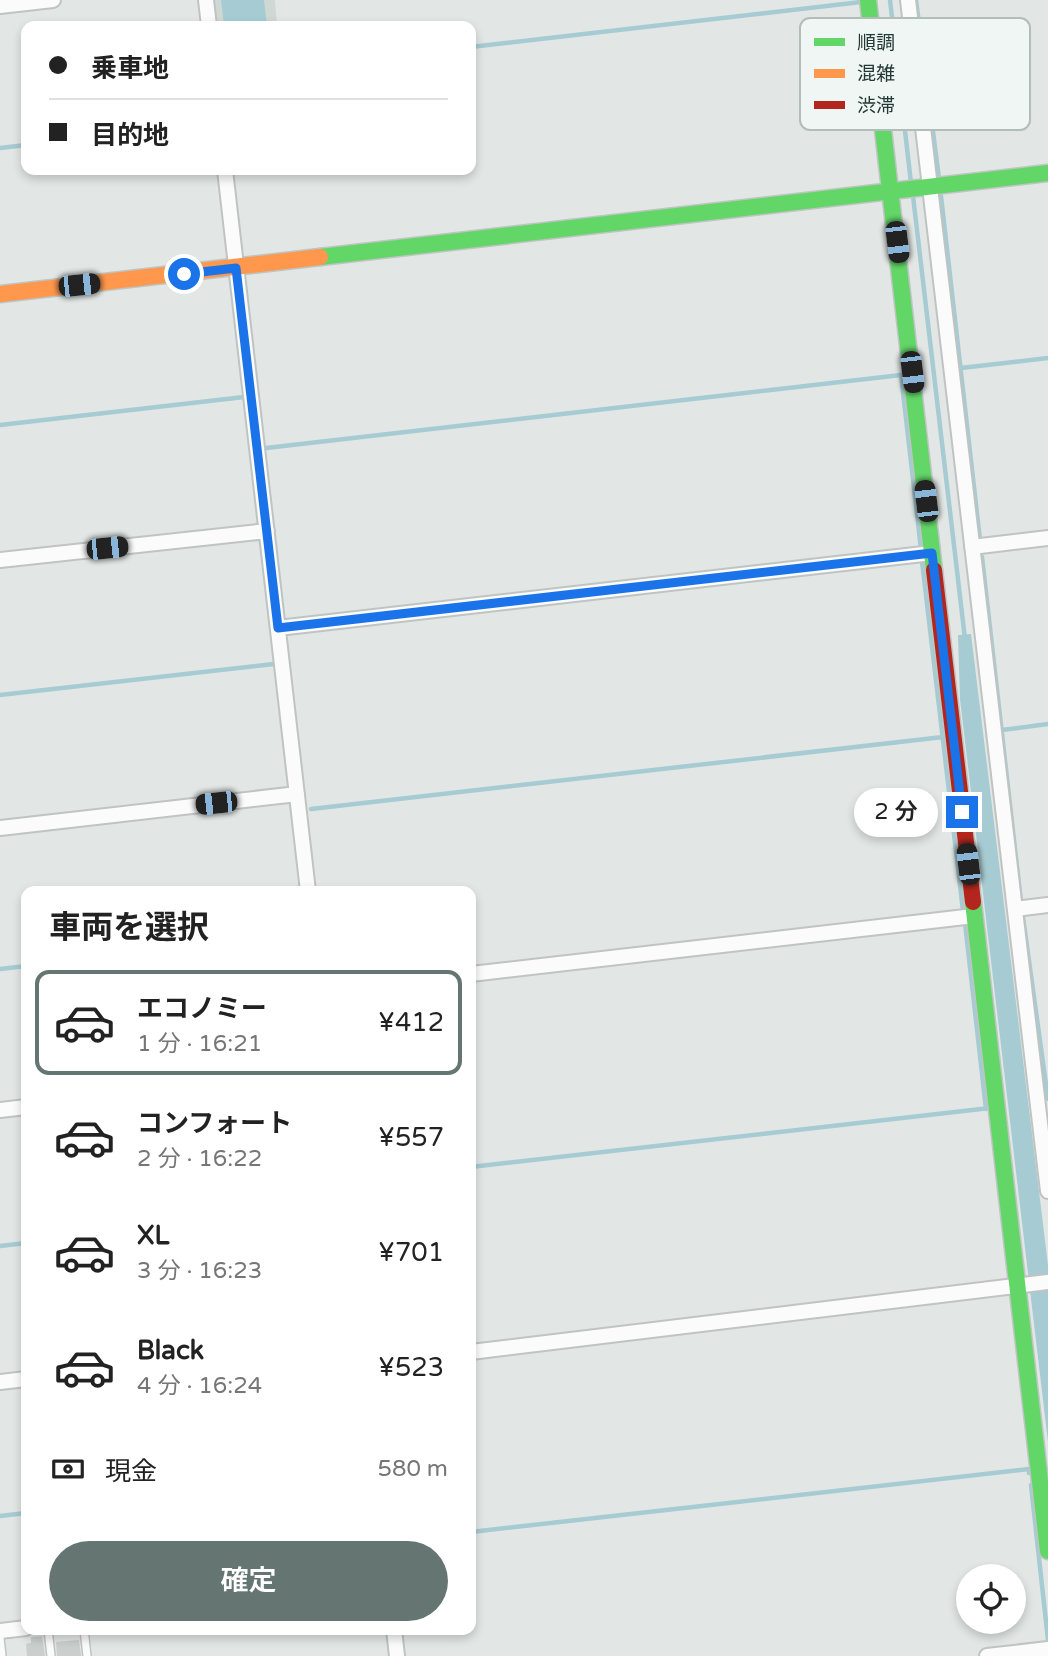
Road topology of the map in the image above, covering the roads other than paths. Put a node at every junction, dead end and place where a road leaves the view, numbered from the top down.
1 (53, 0) edge
2 (206, 0) edge
3 (868, 0) edge
4 (908, 0) edge
5 (0, 6) edge
6 (870, 18) edge
7 (910, 18) edge
8 (208, 21) edge
9 (886, 130) edge
10 (921, 130) edge
11 (1048, 173) edge
12 (226, 175) edge
13 (927, 186) junction
14 (894, 190) junction
15 (236, 268) junction
16 (0, 294) edge
17 (267, 531) junction
18 (1048, 538) edge
19 (972, 547) junction
20 (932, 553) junction
21 (0, 560) edge
22 (278, 628) junction
23 (297, 794) junction
24 (0, 828) edge
25 (308, 886) edge
26 (1048, 905) edge
27 (1015, 909) junction
28 (974, 916) junction
29 (476, 973) edge
30 (21, 1108) edge
31 (0, 1110) edge
32 (1048, 1191) edge
33 (1048, 1282) edge
34 (1022, 1286) junction
35 (476, 1351) edge
36 (21, 1379) edge
37 (0, 1381) edge
38 (1048, 1551) edge
39 (21, 1629) edge
40 (0, 1631) edge
41 (49, 1635) edge
42 (85, 1635) edge
43 (395, 1635) edge
44 (0, 1638) edge
45 (1048, 1649) edge
46 (2, 1656) edge
47 (51, 1656) edge
48 (88, 1656) edge
49 (397, 1656) edge
50 (987, 1656) edge

1 - 5 street
2 - 8 street
3 - 6 street
4 - 7 street
9 - 14 street
10 - 13 street
11 - 13 street
12 - 15 street
13 - 14 street
13 - 19 street
14 - 15 street
14 - 20 street
15 - 16 street
15 - 17 street
17 - 21 street
17 - 22 street
18 - 19 street
19 - 27 street
20 - 22 street
20 - 28 street
22 - 23 street
23 - 24 street
23 - 25 street
26 - 27 street
27 - 32 street
28 - 29 street
28 - 34 street
30 - 31 street
33 - 34 street
34 - 35 street
34 - 38 street
36 - 37 street
39 - 40 street
41 - 47 lane
42 - 48 lane
43 - 49 street
44 - 46 lane
45 - 50 street

